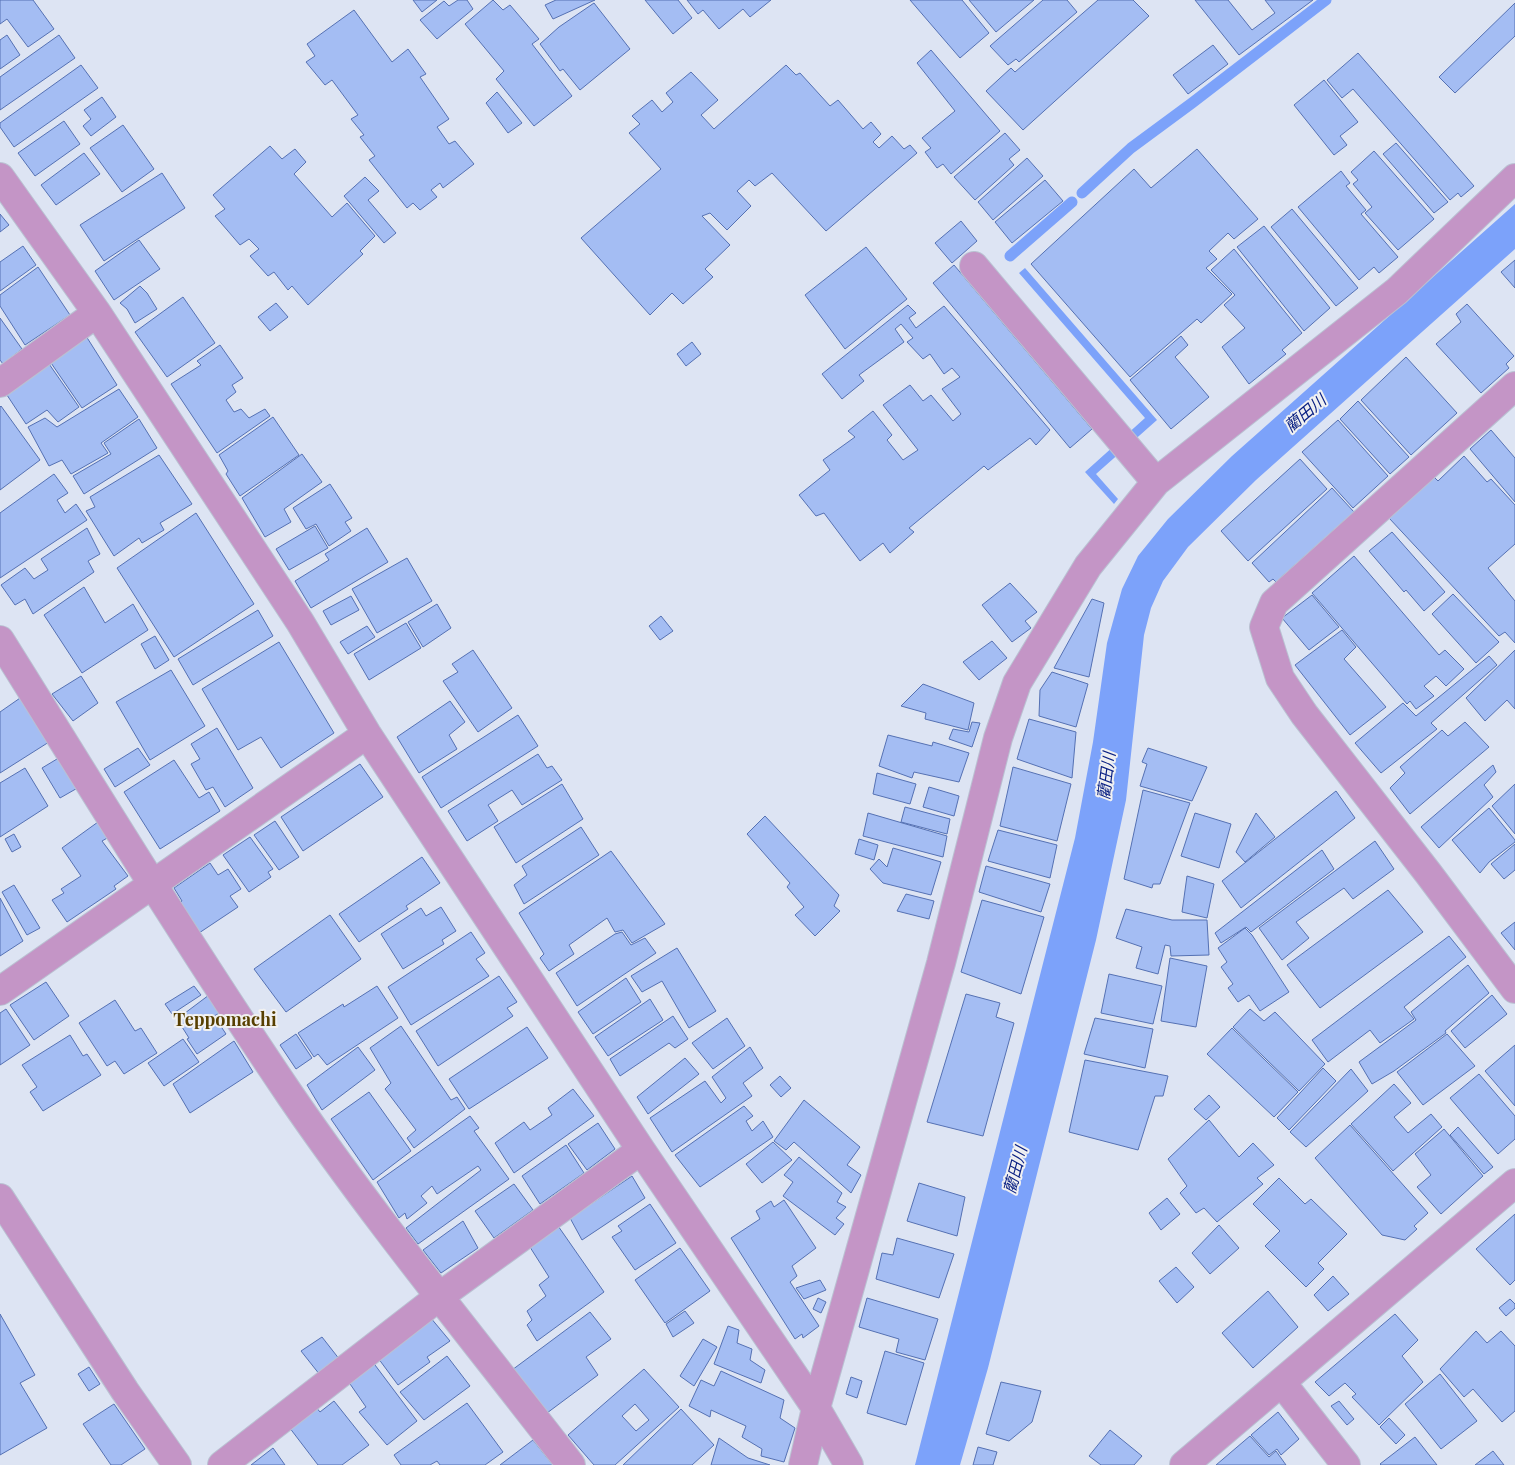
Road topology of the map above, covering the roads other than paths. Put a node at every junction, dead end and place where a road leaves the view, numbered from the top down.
1 (0, 177) edge
2 (1515, 178) edge
3 (974, 266) dead end
4 (97, 313) junction
5 (0, 383) edge
6 (1515, 386) edge
7 (1156, 482) junction
8 (0, 640) edge
9 (367, 734) junction
10 (153, 885) junction
11 (1515, 989) edge
12 (0, 991) edge
13 (641, 1150) junction
14 (1515, 1183) edge
15 (0, 1198) edge
16 (440, 1296) junction
17 (1282, 1383) junction
18 (816, 1408) junction
19 (177, 1465) edge
20 (222, 1465) edge
21 (571, 1465) edge
22 (803, 1465) edge
23 (848, 1465) edge
24 (1184, 1465) edge
25 (1346, 1465) edge

1 - 4 street
2 - 7 street
3 - 7 street
4 - 5 street
4 - 9 street
6 - 11 street
7 - 18 street
8 - 10 street
9 - 10 street
9 - 13 street
10 - 12 street
10 - 16 street
13 - 16 street
13 - 18 street
14 - 17 street
15 - 19 street
16 - 20 street
16 - 21 street
17 - 24 street
17 - 25 street
18 - 22 street
18 - 23 street

